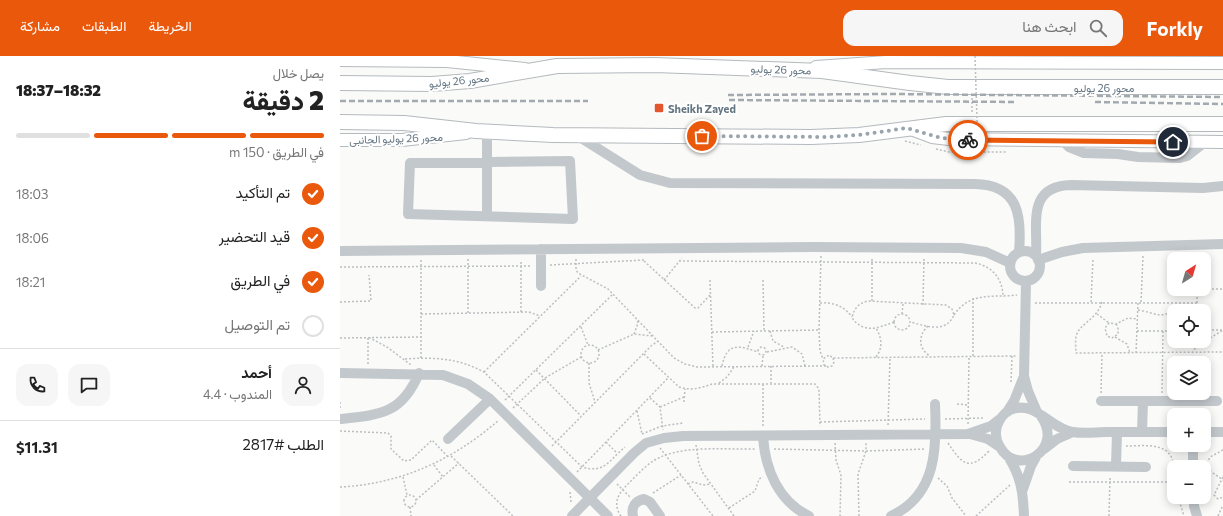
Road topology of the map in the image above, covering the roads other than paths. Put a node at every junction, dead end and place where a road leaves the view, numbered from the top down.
1 (1077, 56) edge
2 (914, 59) edge
3 (340, 60) edge
4 (655, 61) edge
5 (1058, 62) junction
6 (1223, 63) edge
7 (797, 69) junction
8 (527, 70) junction
9 (340, 83) edge
10 (1223, 87) edge
11 (340, 122) edge
12 (1223, 124) edge
13 (907, 128) junction
14 (481, 132) junction
15 (578, 136) junction
16 (340, 140) edge
17 (1223, 142) edge
18 (487, 162) junction
19 (1223, 186) edge
20 (487, 216) junction
21 (1223, 244) edge
22 (541, 249) junction
23 (340, 251) edge
24 (1019, 252) junction
25 (1037, 258) junction
26 (1010, 263) junction
27 (1026, 282) junction
28 (541, 286) dead end
29 (340, 372) edge
30 (419, 373) junction
31 (1024, 376) junction
32 (490, 399) junction
33 (1143, 400) junction
34 (1101, 401) road end
35 (1217, 401) dead end
36 (936, 404) dead end
37 (1039, 414) junction
38 (1004, 415) junction
39 (340, 419) edge
40 (1073, 432) junction
41 (1117, 432) junction
42 (1142, 432) junction
43 (1167, 432) edge
44 (1211, 432) edge
45 (1223, 432) edge
46 (968, 434) junction
47 (939, 435) junction
48 (763, 436) junction
49 (448, 439) dead end
50 (998, 446) junction
51 (1040, 452) junction
52 (1008, 455) junction
53 (1073, 466) dead end
54 (1113, 466) junction
55 (1146, 467) dead end
56 (1023, 489) junction
57 (589, 497) junction
58 (1194, 504) edge
59 (572, 514) edge
60 (608, 516) edge
61 (633, 516) edge
62 (660, 516) edge
63 (809, 516) edge
64 (891, 516) edge
65 (1024, 516) edge
66 (1197, 516) edge

1 - 5 main road
2 - 5 main road
2 - 7 main road
3 - 8 main road
4 - 7 highway, محور 26 يوليو
4 - 8 highway, محور 26 يوليو
5 - 6 main road
7 - 10 highway, محور 26 يوليو
8 - 9 highway, محور 26 يوليو
11 - 14 highway
12 - 13 highway
13 - 15 highway
13 - 17 main road
14 - 15 highway
14 - 16 main road, محور 26 يوليو الجانبى
14 - 18 street
15 - 24 street
18 - 20 street
18 - 20 street
18 - 20 street
19 - 25 street
21 - 25 street
22 - 23 street
22 - 26 street
22 - 28 street
24 - 25 street
24 - 26 street
25 - 27 street
26 - 27 street
27 - 31 street
29 - 30 street
30 - 32 street
30 - 39 street
31 - 37 street
31 - 38 street
32 - 49 street
32 - 57 street
33 - 34 street
33 - 35 street
33 - 42 street
36 - 47 street
37 - 38 street
37 - 40 street
37 - 51 street
38 - 46 street
38 - 50 street
40 - 41 street
40 - 51 street
41 - 42 street
41 - 54 street
42 - 43 street
44 - 45 street
46 - 47 street
46 - 50 street
47 - 48 street
47 - 64 street
48 - 57 street
48 - 63 street
50 - 52 street
51 - 52 street
51 - 56 street
52 - 56 street
53 - 54 street
54 - 55 street
56 - 65 street
57 - 59 street
57 - 60 street
58 - 66 street
61 - 62 street

